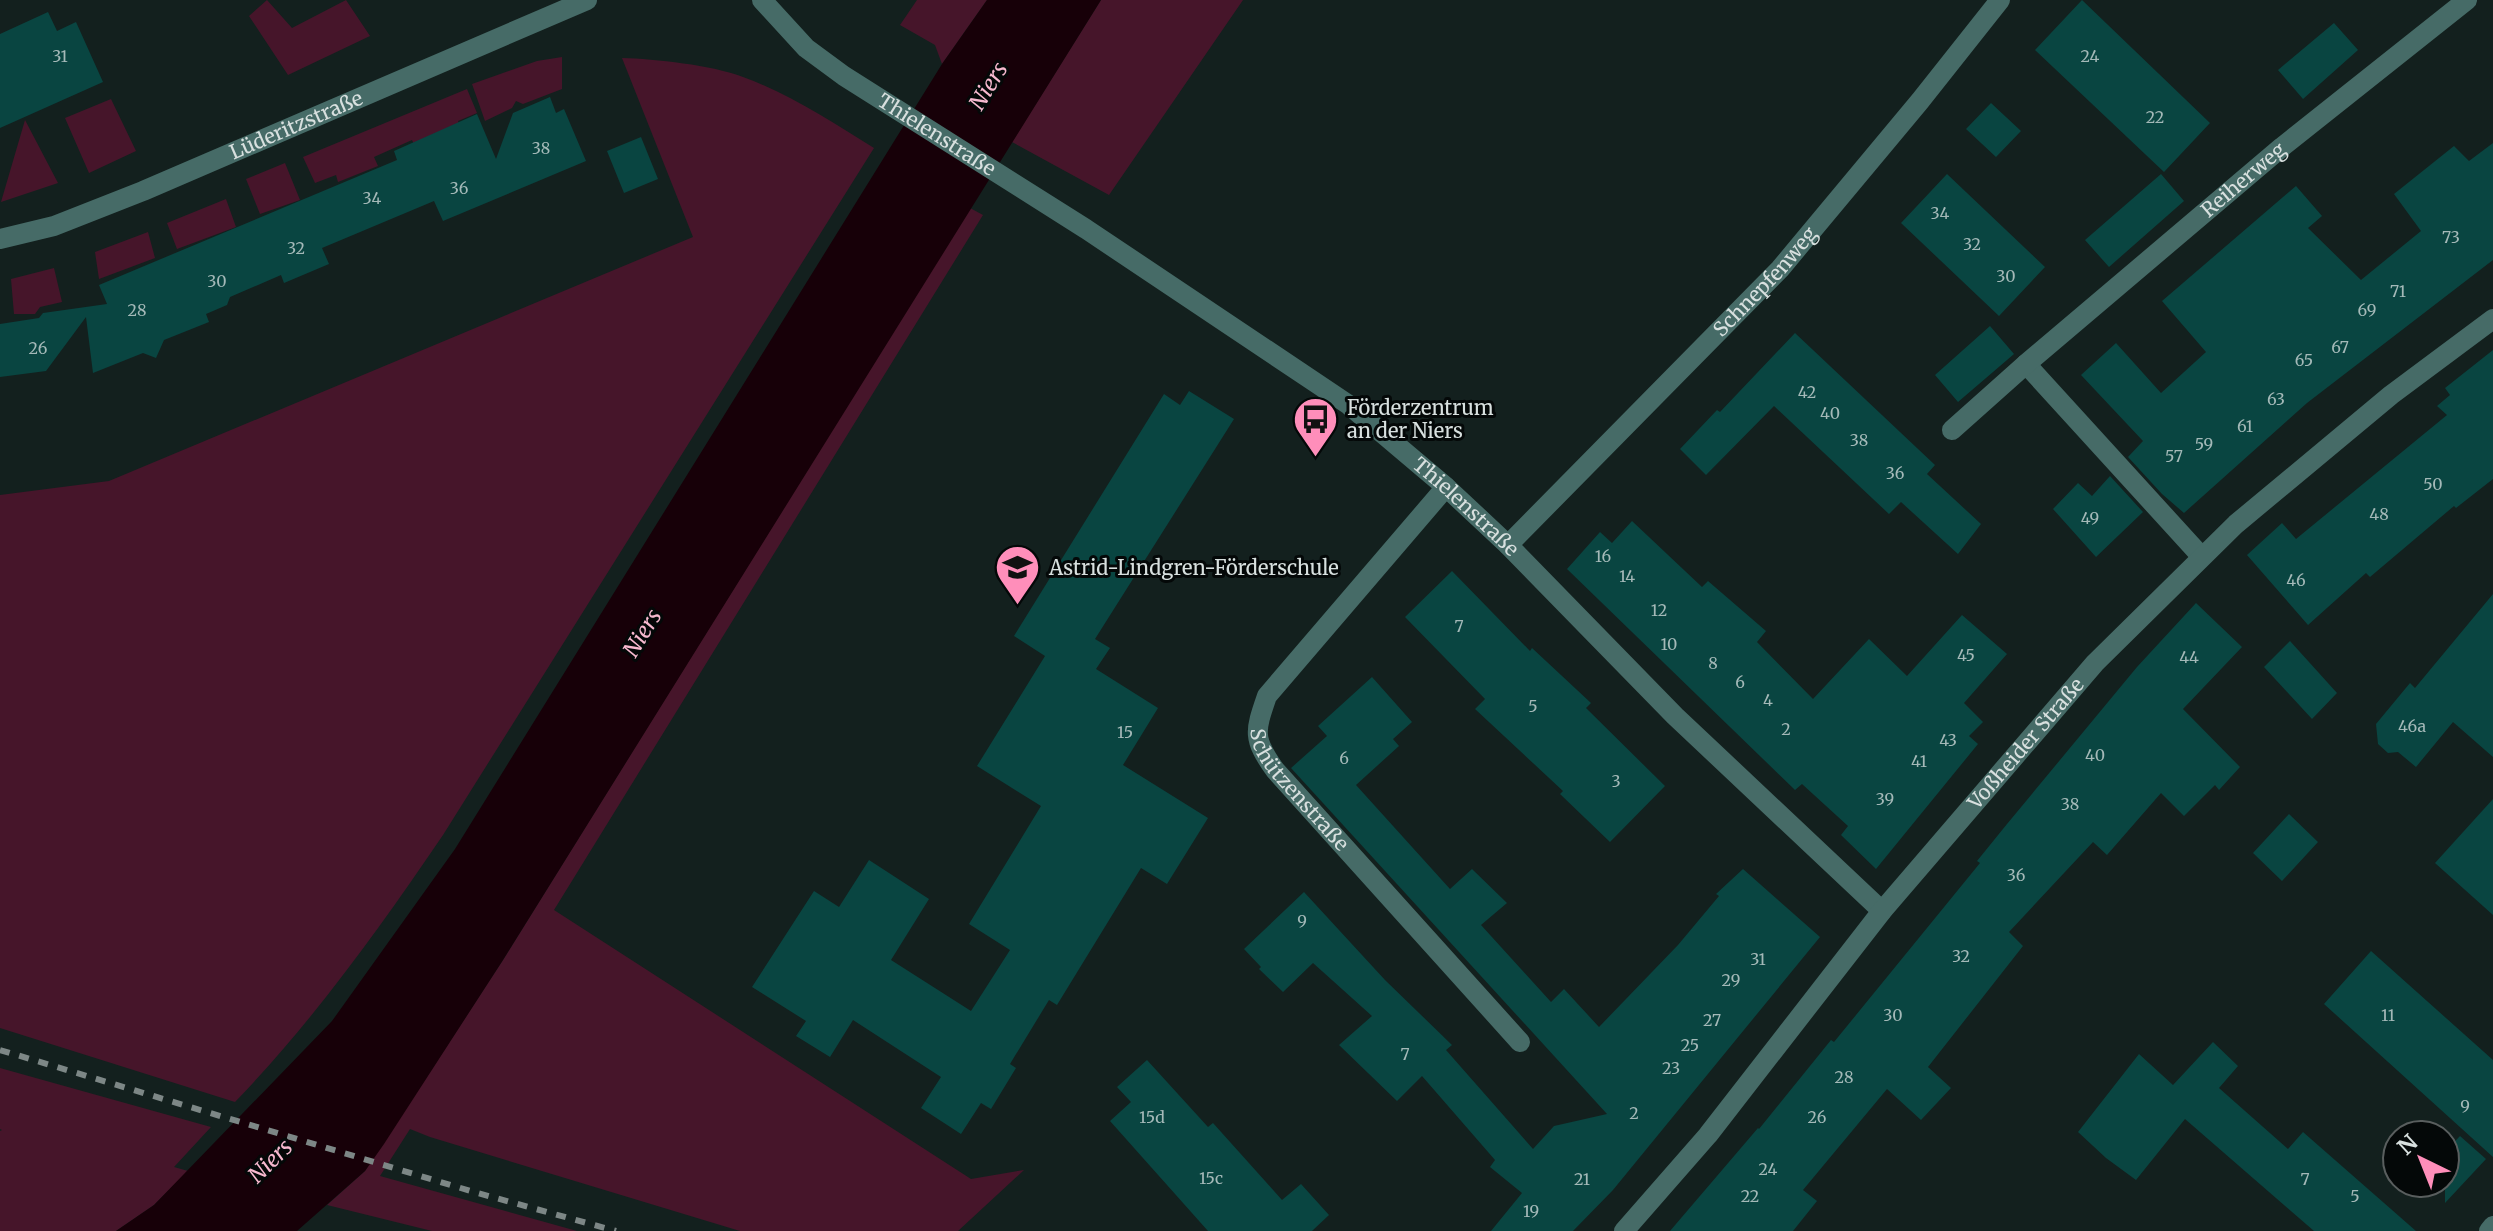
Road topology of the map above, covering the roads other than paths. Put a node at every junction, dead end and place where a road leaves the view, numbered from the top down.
1 (587, 0) edge
2 (762, 0) edge
3 (2000, 0) edge
4 (2467, 0) edge
5 (0, 239) edge
6 (2493, 319) edge
7 (2026, 364) junction
8 (1952, 430) dead end
9 (1446, 487) junction
10 (1508, 545) junction
11 (2201, 556) junction
12 (1882, 911) junction
13 (1520, 1042) dead end
14 (1624, 1231) edge

1 - 5 street, Lüderitzstraße
2 - 9 street, Thielenstraße
3 - 10 street, Schnepfenweg
4 - 7 street, Reiherweg
6 - 11 street, Voßheider Straße
7 - 8 street, Reiherweg
7 - 11 street
9 - 10 street, Thielenstraße
9 - 13 street, Schützenstraße
10 - 12 street, Thielenstraße
11 - 12 street, Voßheider Straße
12 - 14 street, Voßheider Straße

